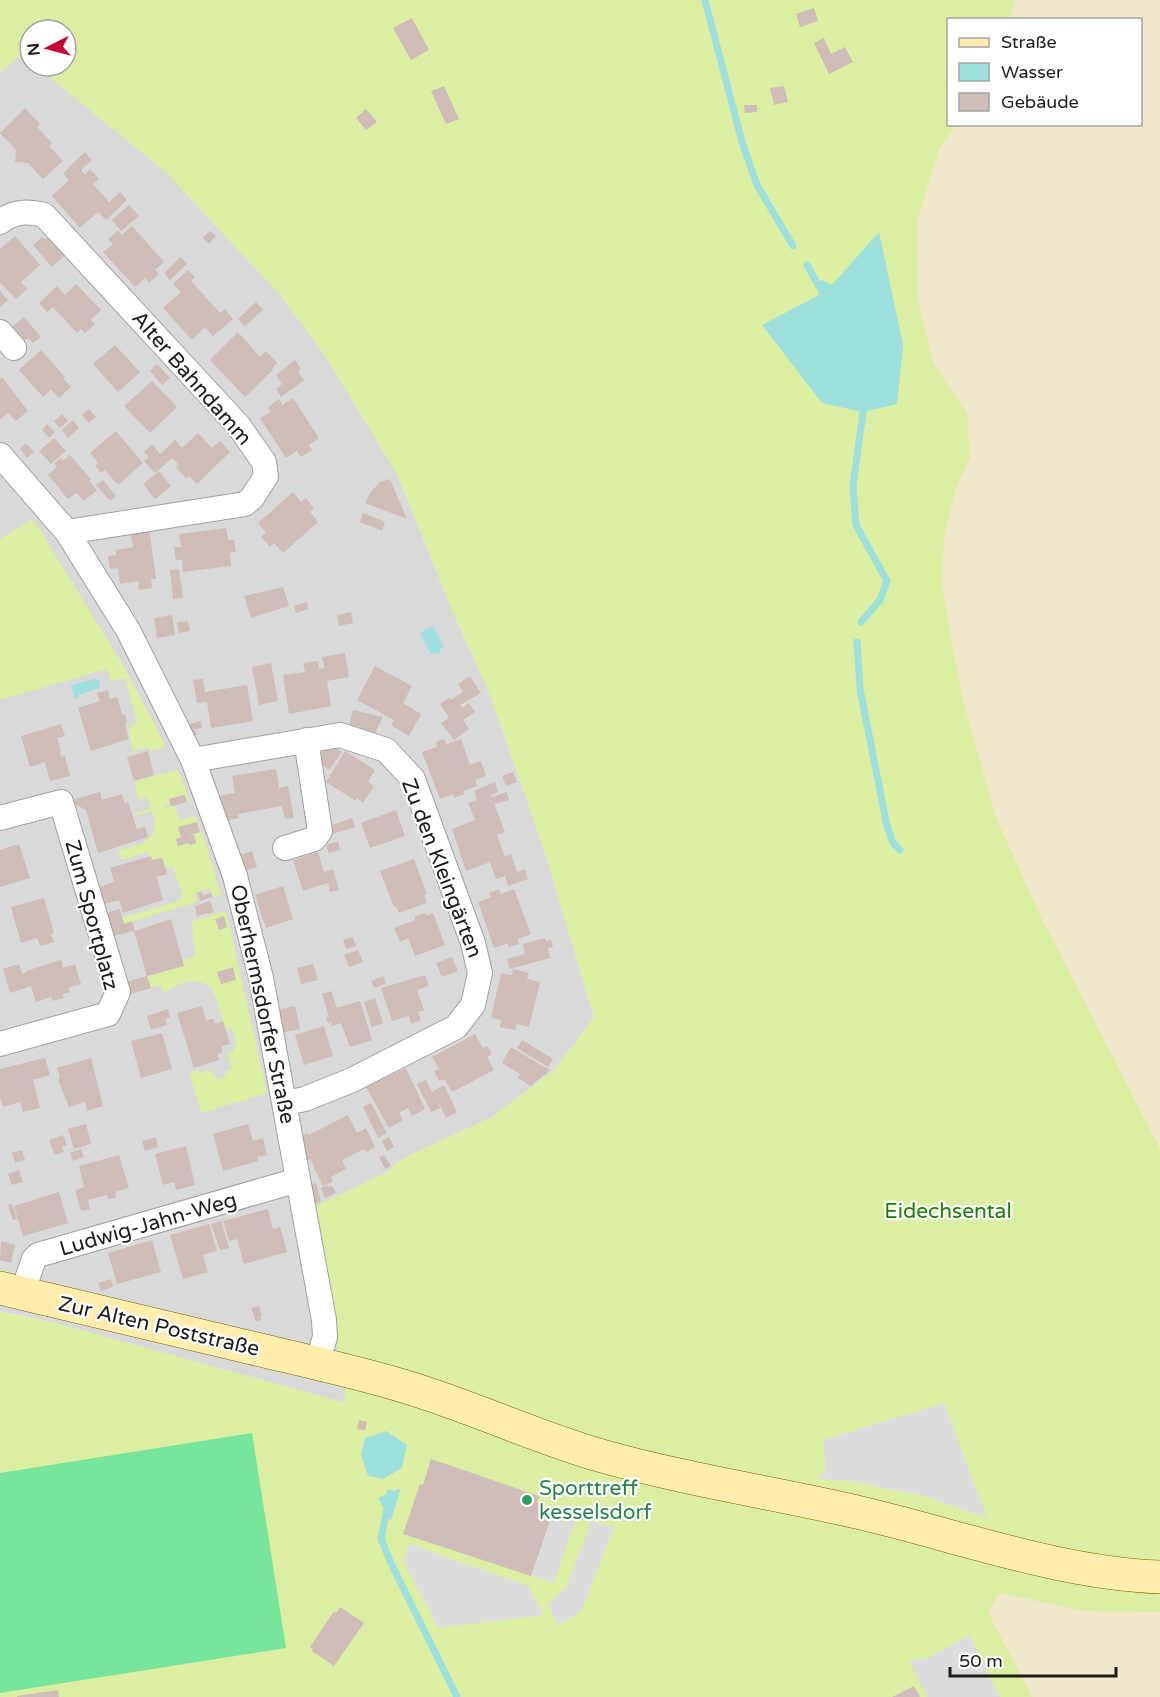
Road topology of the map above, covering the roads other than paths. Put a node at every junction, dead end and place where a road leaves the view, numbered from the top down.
1 (0, 222) edge
2 (0, 455) edge
3 (67, 532) junction
4 (306, 740) junction
5 (193, 760) junction
6 (0, 818) edge
7 (285, 848) dead end
8 (0, 1044) edge
9 (286, 1103) junction
10 (298, 1180) junction
11 (11, 1290) edge
12 (317, 1363) junction
13 (1160, 1577) edge

1 - 3 street, Alter Bahndamm
2 - 3 street, Oberhermsdorfer Straße
3 - 5 street, Oberhermsdorfer Straße
4 - 5 street, Zu den Kleingärten
4 - 7 street
4 - 9 street, Zu den Kleingärten
5 - 9 street, Oberhermsdorfer Straße
6 - 8 street, Zum Sportplatz
9 - 10 street, Oberhermsdorfer Straße
10 - 11 street, Ludwig-Jahn-Weg
10 - 12 street, Oberhermsdorfer Straße
11 - 12 street, Zur Alten Poststraße
12 - 13 street, Zur Alten Poststraße

